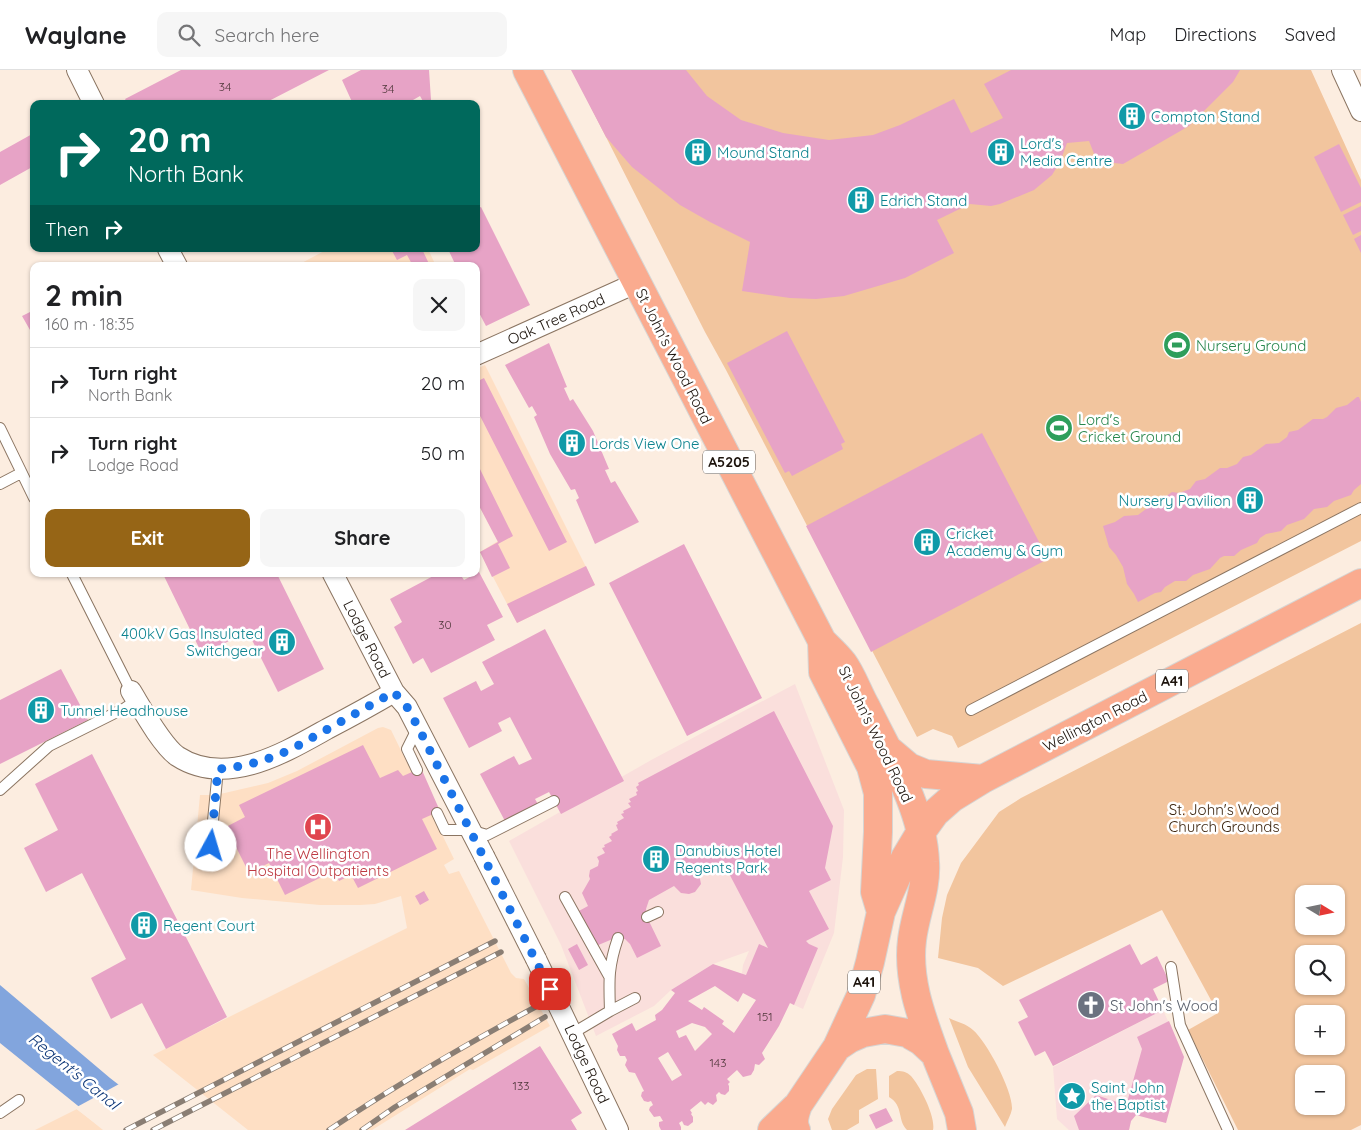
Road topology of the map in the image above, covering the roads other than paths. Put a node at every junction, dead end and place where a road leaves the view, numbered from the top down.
1 (77, 70) edge
2 (527, 70) edge
3 (1342, 70) edge
4 (92, 100) edge
5 (1361, 110) edge
6 (636, 283) junction
7 (480, 353) edge
8 (0, 428) edge
9 (21, 473) junction
10 (0, 484) edge
11 (30, 490) edge
12 (1361, 508) edge
13 (74, 577) edge
14 (336, 577) edge
15 (1361, 583) edge
16 (822, 641) junction
17 (394, 692) junction
18 (134, 695) junction
19 (971, 710) dead end
20 (418, 727) junction
21 (887, 750) junction
22 (218, 769) junction
23 (416, 770) dead end
24 (983, 779) junction
25 (0, 790) edge
26 (554, 801) dead end
27 (437, 812) dead end
28 (470, 830) junction
29 (921, 832) junction
30 (209, 862) dead end
31 (565, 897) dead end
32 (658, 912) dead end
33 (881, 912) junction
34 (647, 917) dead end
35 (618, 938) dead end
36 (1170, 967) dead end
37 (609, 976) junction
38 (635, 998) dead end
39 (610, 1011) junction
40 (572, 1033) junction
41 (837, 1047) junction
42 (935, 1054) junction
43 (19, 1100) dead end
44 (0, 1113) edge
45 (797, 1118) edge
46 (618, 1130) edge
47 (772, 1130) edge
48 (962, 1130) edge
49 (1228, 1130) edge

1 - 4 street
2 - 6 highway, St John's Wood Road / A5205
3 - 5 street
6 - 7 street, Oak Tree Road
6 - 16 highway, St John's Wood Road / A5205
8 - 9 lane
9 - 10 lane
9 - 11 lane
12 - 19 lane
13 - 18 lane
14 - 17 street, Lodge Road
15 - 24 highway, Wellington Road / A41
16 - 21 highway, St John's Wood Road / A5205
16 - 33 highway, St John's Wood Road / A5205
17 - 20 street, Lodge Road
17 - 22 street
18 - 22 street
18 - 25 lane
20 - 23 lane
20 - 28 street, Lodge Road
21 - 24 highway, A5205
21 - 29 highway, St John's Wood Road / A5205
22 - 30 lane
24 - 29 highway, Wellington Road / A41
26 - 28 lane
27 - 28 lane
28 - 40 street, Lodge Road, bridge
29 - 33 highway, Wellington Road / A41
29 - 42 highway
31 - 37 lane
32 - 34 lane
33 - 41 highway, Wellington Road / A41
35 - 37 lane
36 - 49 lane
37 - 39 lane
38 - 39 lane
39 - 40 lane
40 - 46 street, Lodge Road
41 - 42 highway
41 - 45 highway, A41
42 - 48 highway
43 - 44 lane
45 - 47 highway, A41

